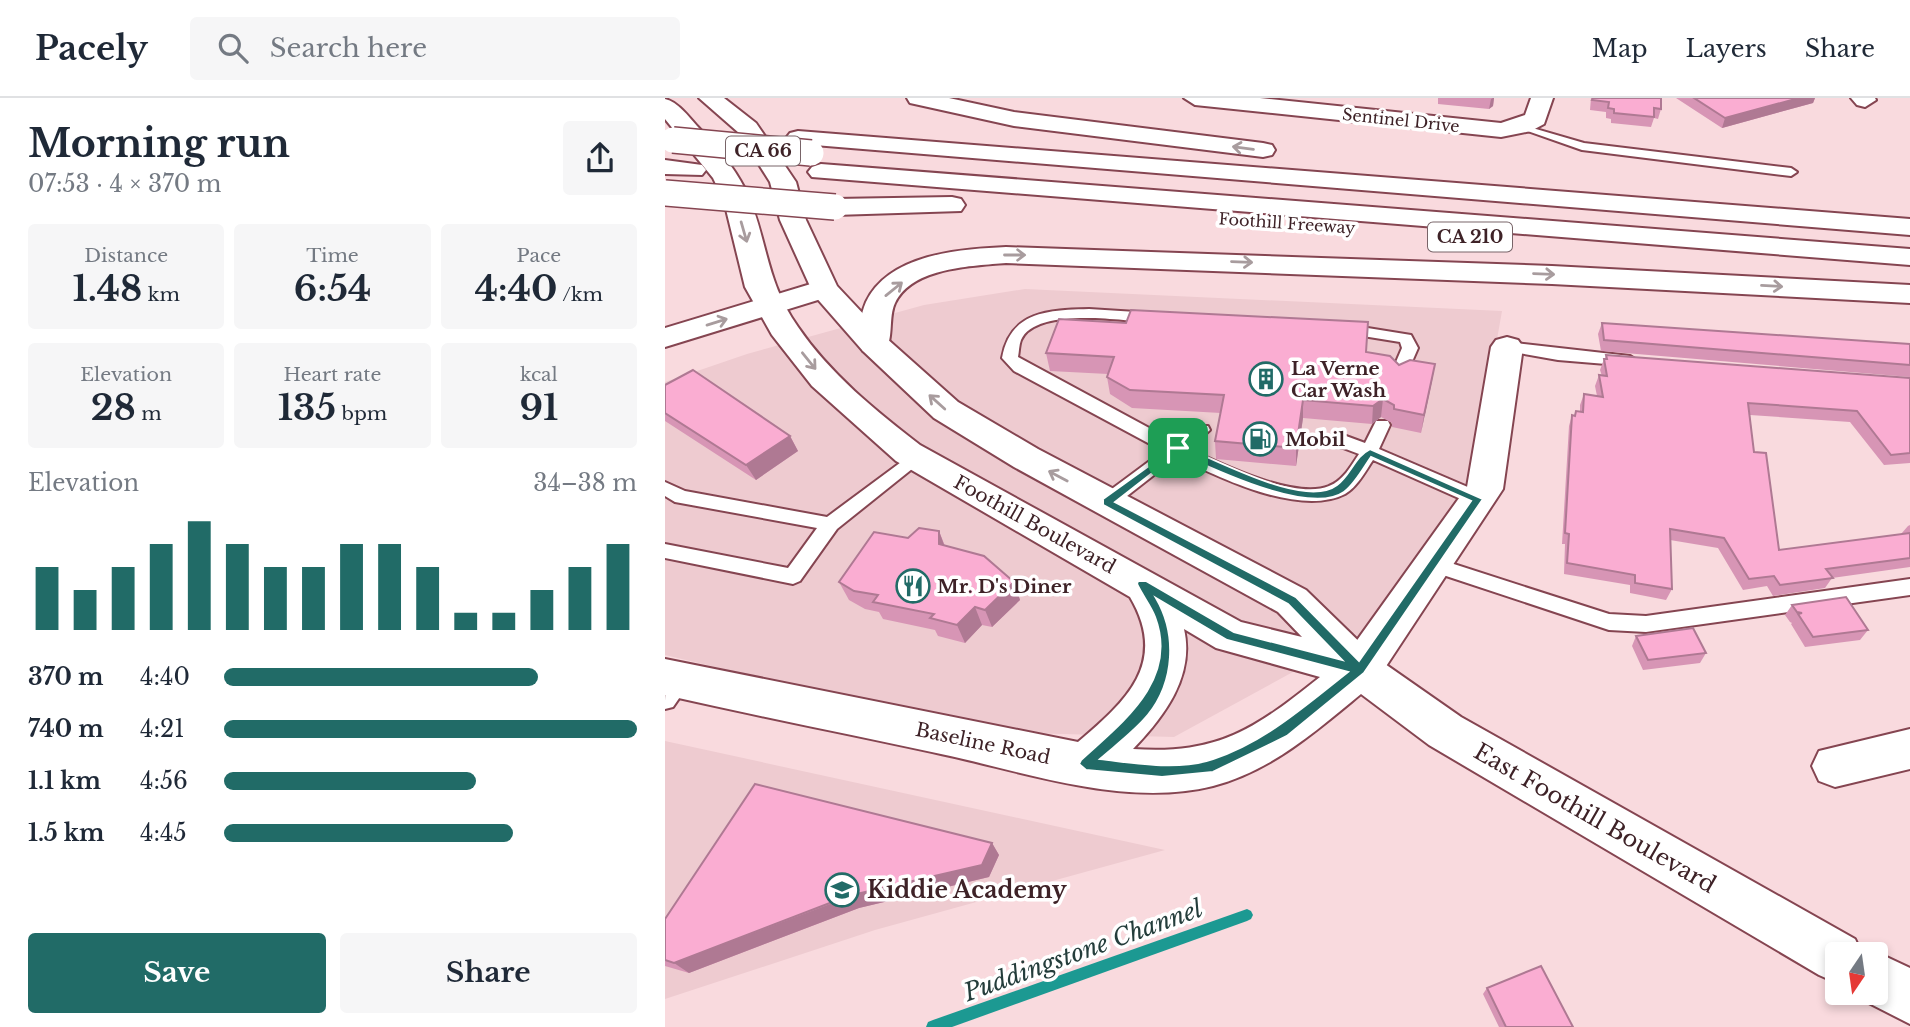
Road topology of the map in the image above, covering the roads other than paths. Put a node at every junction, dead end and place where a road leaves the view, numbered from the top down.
1 (710, 98) edge
2 (918, 98) edge
3 (1195, 98) edge
4 (1542, 98) edge
5 (665, 106) edge
6 (1523, 126) junction
7 (673, 151) edge
8 (814, 161) junction
9 (1791, 172) dead end
10 (665, 193) edge
11 (1030, 203) junction
12 (1674, 208) junction
13 (1910, 227) edge
14 (1910, 238) edge
15 (1910, 257) edge
16 (1910, 272) edge
17 (819, 279) junction
18 (1910, 294) edge
19 (764, 296) junction
20 (665, 314) edge
21 (1164, 318) edge
22 (1328, 328) edge
23 (665, 338) edge
24 (874, 344) junction
25 (1507, 347) joint
26 (1642, 362) edge
27 (1398, 376) edge
28 (1382, 425) edge
29 (1202, 430) dead end
30 (1315, 440) dead end
31 (1178, 448) junction
32 (1370, 452) junction
33 (916, 457) junction
34 (665, 488) edge
35 (1478, 499) junction
36 (1107, 502) junction
37 (830, 524) junction
38 (665, 551) edge
39 (1432, 564) junction
40 (1142, 584) junction
41 (1910, 587) edge
42 (1360, 670) junction
43 (670, 686) edge
44 (1910, 749) edge
45 (1086, 764) junction
46 (1835, 766) dead end
47 (1825, 950) edge
48 (1888, 985) edge
49 (1910, 997) edge

1 - 17 main road, CA 66
12 -> 2 main road
3 - 6 main road, Sentinel Drive
4 - 6 main road
5 -> 19 main road, Foothill Boulevard / CA 66
6 - 9 lane
7 - 8 main road, Foothill Freeway / CA 210
7 - 8 main road, bridge
8 - 11 main road, Foothill Freeway / CA 210
8 - 12 main road, Foothill Freeway / CA 210
8 - 14 main road
8 - 15 main road
10 - 11 main road, bridge
11 - 16 main road, Foothill Freeway / CA 210
12 - 13 main road, Foothill Freeway / CA 210
17 - 19 main road
17 - 24 main road
24 -> 18 main road
19 - 20 main road
23 -> 19 main road
19 -> 33 main road, Foothill Boulevard
21 - 31 lane
22 - 27 lane
36 -> 24 main road
25 - 26 lane
25 - 35 main road, Baseline Road
28 - 32 lane
29 - 31 lane
30 - 32 lane
31 - 32 lane
31 - 36 lane
32 - 35 lane
33 - 37 lane
33 - 40 main road, Foothill Boulevard
34 - 37 lane
35 - 39 main road, Baseline Road
36 - 42 main road
37 - 38 lane
39 - 41 lane
39 - 42 main road, Baseline Road
40 - 42 main road, Foothill Boulevard
40 - 45 main road
42 - 45 main road, Baseline Road
42 - 47 main road, East Foothill Boulevard
43 - 45 main road, Baseline Road
44 - 46 main road
48 - 49 main road

